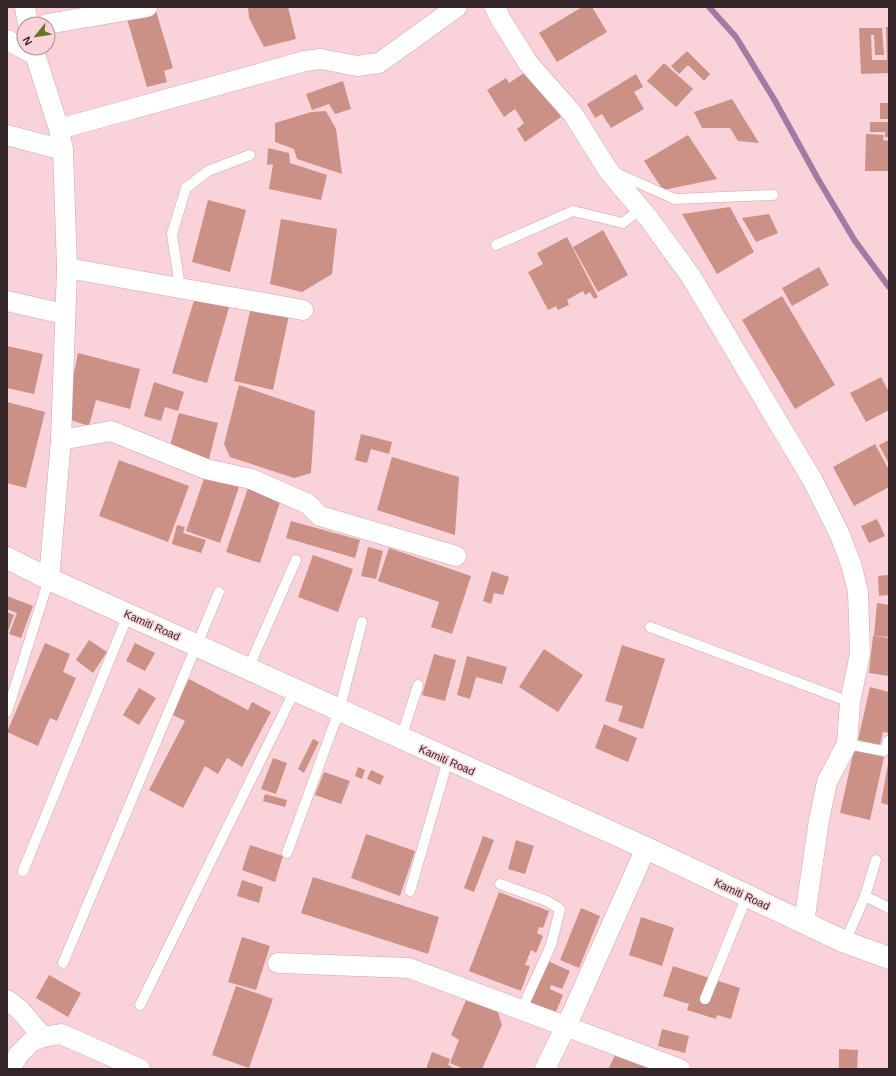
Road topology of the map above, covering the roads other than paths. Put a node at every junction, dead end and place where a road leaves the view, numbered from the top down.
1 (457, 7) edge
2 (495, 7) edge
3 (138, 8) edge
4 (56, 22) edge
5 (35, 56) edge
6 (59, 129) junction
7 (7, 135) edge
8 (63, 150) junction
9 (250, 155) dead end
10 (608, 170) junction
11 (773, 195) dead end
12 (640, 209) junction
13 (496, 245) dead end
14 (67, 268) junction
15 (180, 287) junction
16 (7, 301) edge
17 (303, 310) dead end
18 (64, 314) junction
19 (61, 440) junction
20 (456, 556) dead end
21 (7, 558) edge
22 (296, 560) dead end
23 (49, 579) junction
24 (220, 592) dead end
25 (128, 615) junction
26 (362, 622) dead end
27 (650, 627) dead end
28 (198, 646) junction
29 (248, 669) junction
30 (418, 685) dead end
31 (295, 690) junction
32 (850, 702) junction
33 (339, 711) junction
34 (7, 712) edge
35 (401, 739) junction
36 (889, 741) edge
37 (847, 744) junction
38 (448, 760) junction
39 (646, 848) junction
40 (287, 853) dead end
41 (876, 860) dead end
42 (23, 871) dead end
43 (500, 884) dead end
44 (410, 891) dead end
45 (747, 896) junction
46 (865, 896) junction
47 (889, 908) edge
48 (804, 923) junction
49 (846, 942) junction
50 (889, 958) edge
51 (63, 963) dead end
52 (278, 963) dead end
53 (705, 999) dead end
54 (7, 1000) edge
55 (140, 1005) dead end
56 (521, 1011) junction
57 (566, 1026) junction
58 (43, 1037) junction
59 (10, 1069) edge
60 (140, 1069) edge
61 (545, 1069) edge
62 (680, 1069) edge

1 - 6 street
2 - 10 street
3 - 4 street
5 - 6 street
6 - 8 street
7 - 8 street
8 - 14 street
9 - 15 lane
10 - 11 lane
10 - 12 street
12 - 13 lane
12 - 32 street
14 - 15 street
14 - 18 street
15 - 17 street
16 - 18 street
18 - 19 street
19 - 20 street
19 - 23 street
21 - 23 main road, Kamiti Road
22 - 29 lane
23 - 25 main road, Kamiti Road
23 - 34 lane
24 - 28 lane
25 - 28 main road, Kamiti Road
25 - 42 lane
26 - 33 lane
27 - 32 lane
28 - 29 main road, Kamiti Road
28 - 51 lane
29 - 31 main road, Kamiti Road
30 - 35 lane
31 - 33 main road, Kamiti Road
31 - 55 lane
32 - 37 street
33 - 35 main road, Kamiti Road
33 - 40 lane
35 - 38 main road, Kamiti Road
36 - 37 lane
37 - 48 street
38 - 39 main road, Kamiti Road
38 - 44 lane
39 - 45 main road, Kamiti Road
39 - 57 street
41 - 46 lane
43 - 56 lane
45 - 48 main road, Kamiti Road
45 - 53 lane
46 - 47 lane
46 - 49 lane
48 - 49 main road, Kamiti Road
49 - 50 main road, Kamiti Road
52 - 56 street
54 - 58 street
56 - 57 street
57 - 61 street
57 - 62 street
58 - 59 street
58 - 60 street

